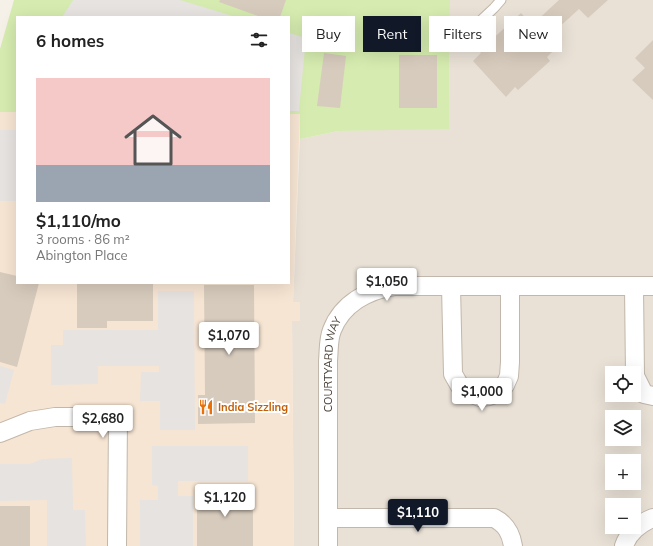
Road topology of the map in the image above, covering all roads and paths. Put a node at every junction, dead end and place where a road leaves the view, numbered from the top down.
1 (501, 0) edge
2 (486, 16) edge
3 (451, 286) junction
4 (510, 286) junction
5 (634, 286) junction
6 (653, 286) edge
7 (653, 396) edge
8 (0, 433) edge
9 (328, 518) junction
10 (653, 518) edge
11 (117, 546) edge
12 (328, 546) edge
13 (513, 546) edge
14 (624, 546) edge

1 - 2 lane
3 - 4 street, COURTYARD WAY
3 - 4 street
3 - 9 street, COURTYARD WAY
4 - 5 street, COURTYARD WAY
5 - 6 street, COURTYARD WAY
5 - 7 street
8 - 11 street
9 - 12 street, COURTYARD WAY
9 - 13 street
10 - 14 street

